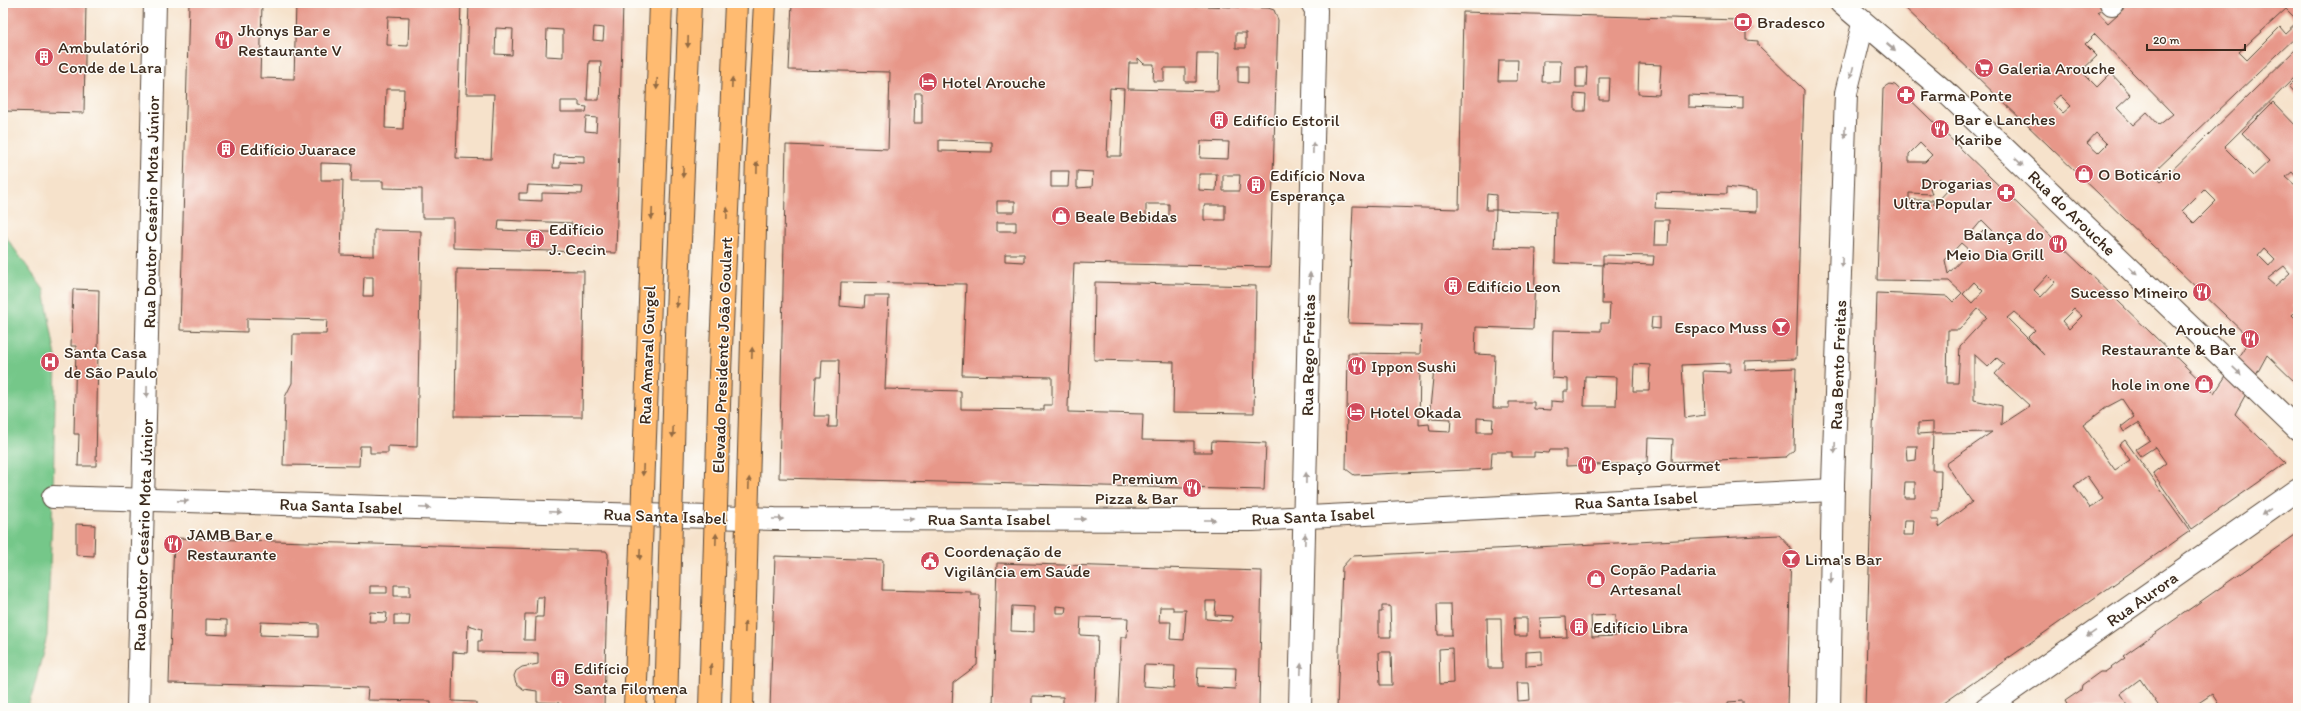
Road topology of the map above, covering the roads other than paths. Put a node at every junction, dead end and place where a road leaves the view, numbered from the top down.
1 (155, 3) edge
2 (661, 3) edge
3 (690, 3) edge
4 (736, 3) edge
5 (765, 3) edge
6 (1312, 3) edge
7 (1841, 3) edge
8 (1864, 24) junction
9 (2298, 430) edge
10 (2298, 489) edge
11 (1833, 490) junction
12 (53, 497) dead end
13 (144, 500) junction
14 (641, 516) junction
15 (1306, 517) junction
16 (748, 518) junction
17 (138, 708) edge
18 (636, 708) edge
19 (666, 708) edge
20 (710, 708) edge
21 (742, 708) edge
22 (1300, 708) edge
23 (1829, 708) edge
24 (1986, 708) edge

1 -> 13 street, Rua Doutor Cesário Mota Júnior
2 -> 14 main road, Rua Amaral Gurgel
3 -> 19 main road, bridge
20 -> 4 main road, Elevado Presidente João Goulart, bridge
16 -> 5 main road
15 -> 6 street, Rua Rego Freitas
7 - 8 street, Rua do Arouche
8 -> 9 street, Rua do Arouche
8 -> 11 street, Rua Bento Freitas
10 -> 24 street, Rua Aurora
11 - 15 street, Rua Santa Isabel
11 -> 23 street, Rua Bento Freitas
12 - 13 street, Rua Santa Isabel
13 -> 14 street, Rua Santa Isabel
13 - 17 street, Rua Doutor Cesário Mota Júnior
14 - 16 street, Rua Santa Isabel
14 -> 18 main road, Rua Amaral Gurgel
16 -> 15 street, Rua Santa Isabel
22 -> 15 street, Rua Rego Freitas
21 -> 16 main road

